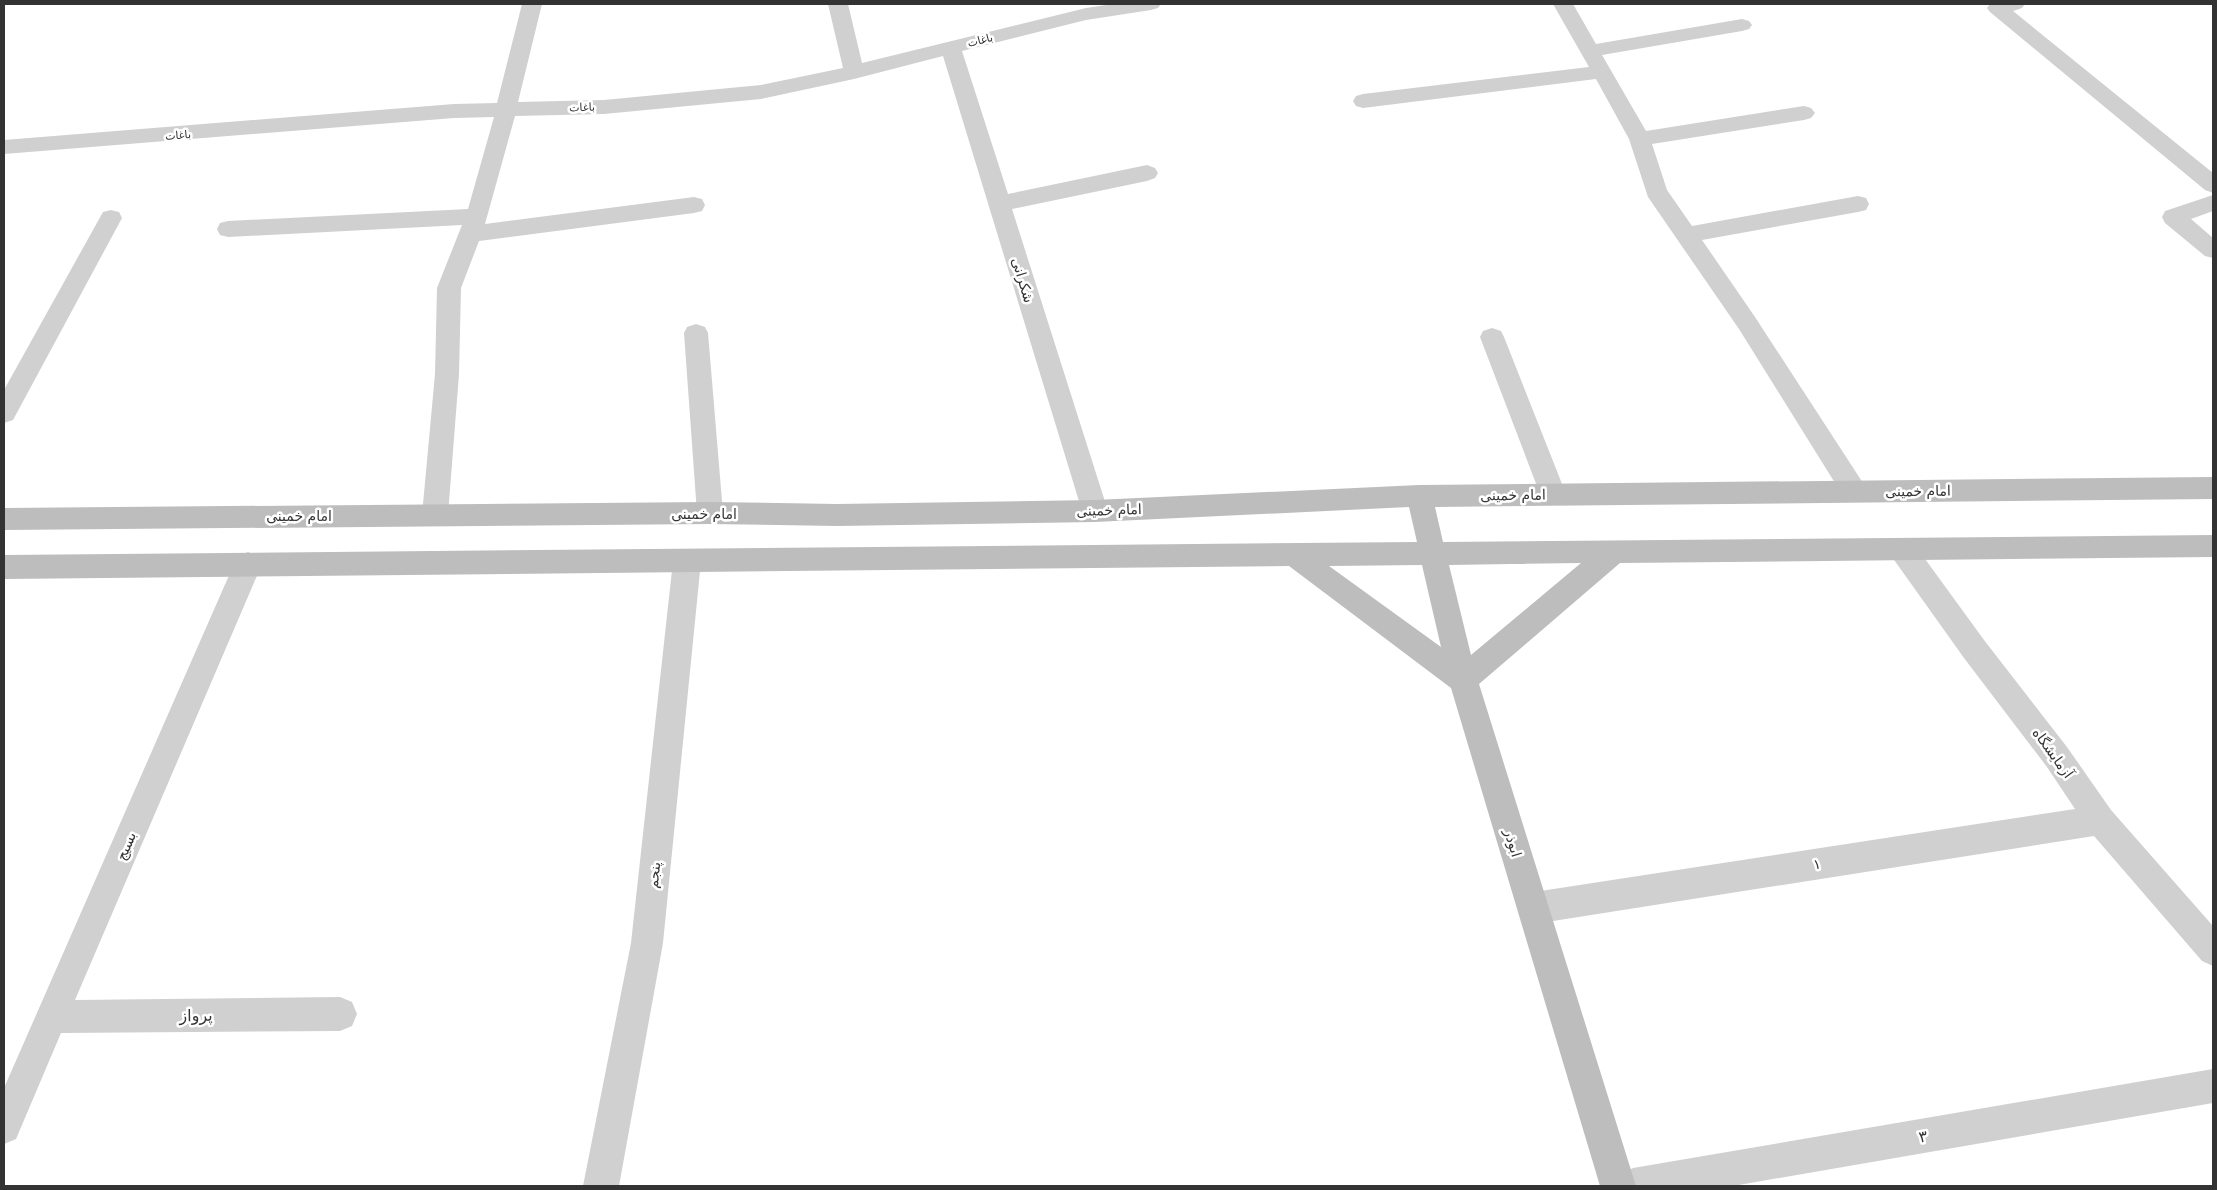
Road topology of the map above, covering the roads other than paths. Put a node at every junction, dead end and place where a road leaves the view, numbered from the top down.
1 (532, 4) edge
2 (838, 4) edge
3 (1151, 4) edge
4 (1563, 4) edge
5 (2015, 4) edge
6 (1067, 11) edge
7 (1742, 25) dead end
8 (951, 48) junction
9 (1590, 51) junction
10 (854, 72) junction
11 (1602, 72) junction
12 (1363, 102) dead end
13 (506, 110) junction
14 (1804, 113) dead end
15 (1640, 139) junction
16 (4, 147) edge
17 (1147, 173) dead end
18 (2213, 185) edge
19 (2213, 203) edge
20 (999, 204) junction
21 (1858, 204) dead end
22 (694, 205) dead end
23 (111, 218) dead end
24 (474, 225) junction
25 (228, 229) dead end
26 (1687, 235) junction
27 (2213, 250) edge
28 (696, 333) dead end
29 (1492, 337) dead end
30 (4, 413) edge
31 (2213, 488) edge
32 (1854, 491) junction
33 (1553, 494) junction
34 (1420, 496) junction
35 (1095, 511) junction
36 (710, 513) junction
37 (435, 515) junction
38 (4, 518) edge
39 (2213, 546) edge
40 (1902, 549) junction
41 (1614, 552) junction
42 (1432, 554) junction
43 (1294, 555) junction
44 (687, 561) junction
45 (248, 564) junction
46 (4, 567) edge
47 (1463, 680) junction
48 (2100, 820) junction
49 (1534, 908) junction
50 (2213, 950) edge
51 (340, 1014) dead end
52 (51, 1017) junction
53 (2213, 1086) edge
54 (4, 1128) edge
55 (600, 1186) edge
56 (1618, 1186) edge
57 (1633, 1186) edge

1 - 13 street
2 - 10 street
3 - 6 street, باغات
4 - 9 street
5 - 18 street
6 - 8 street, باغات
7 - 9 street
8 - 10 street, باغات
8 - 20 street, شکرانی
9 - 11 street
10 - 13 street, باغات
11 - 12 street
11 - 15 street
13 - 16 street, باغات
13 - 24 street
14 - 15 street
15 - 26 street
17 - 20 street
19 - 27 street
20 - 35 street, شکرانی
21 - 26 street
22 - 24 street
23 - 30 street
24 - 25 street
24 - 37 street
26 - 32 street
28 - 36 street
29 - 33 street
31 - 32 main road, امام خمینی
32 - 33 main road, امام خمینی
33 - 34 main road, امام خمینی
34 - 35 main road, امام خمینی
34 - 42 main road, ابوذر
35 - 36 main road, امام خمینی
36 - 37 main road, امام خمینی
37 - 38 main road, امام خمینی
39 - 40 main road
40 - 41 main road
40 - 48 street, آزمایشگاه
41 - 42 main road
41 - 47 main road
42 - 43 main road
42 - 47 main road, ابوذر
43 - 44 main road
43 - 47 main road
44 - 45 main road
44 - 55 street, پنجم
45 - 46 main road
45 - 52 street, بسیج
47 - 49 main road, ابوذر
48 - 49 street, ۱
48 - 50 street, آزمایشگاه
49 - 56 main road, ابوذر
51 - 52 street, پرواز
52 - 54 street, بسیج
53 - 57 street, ۳

